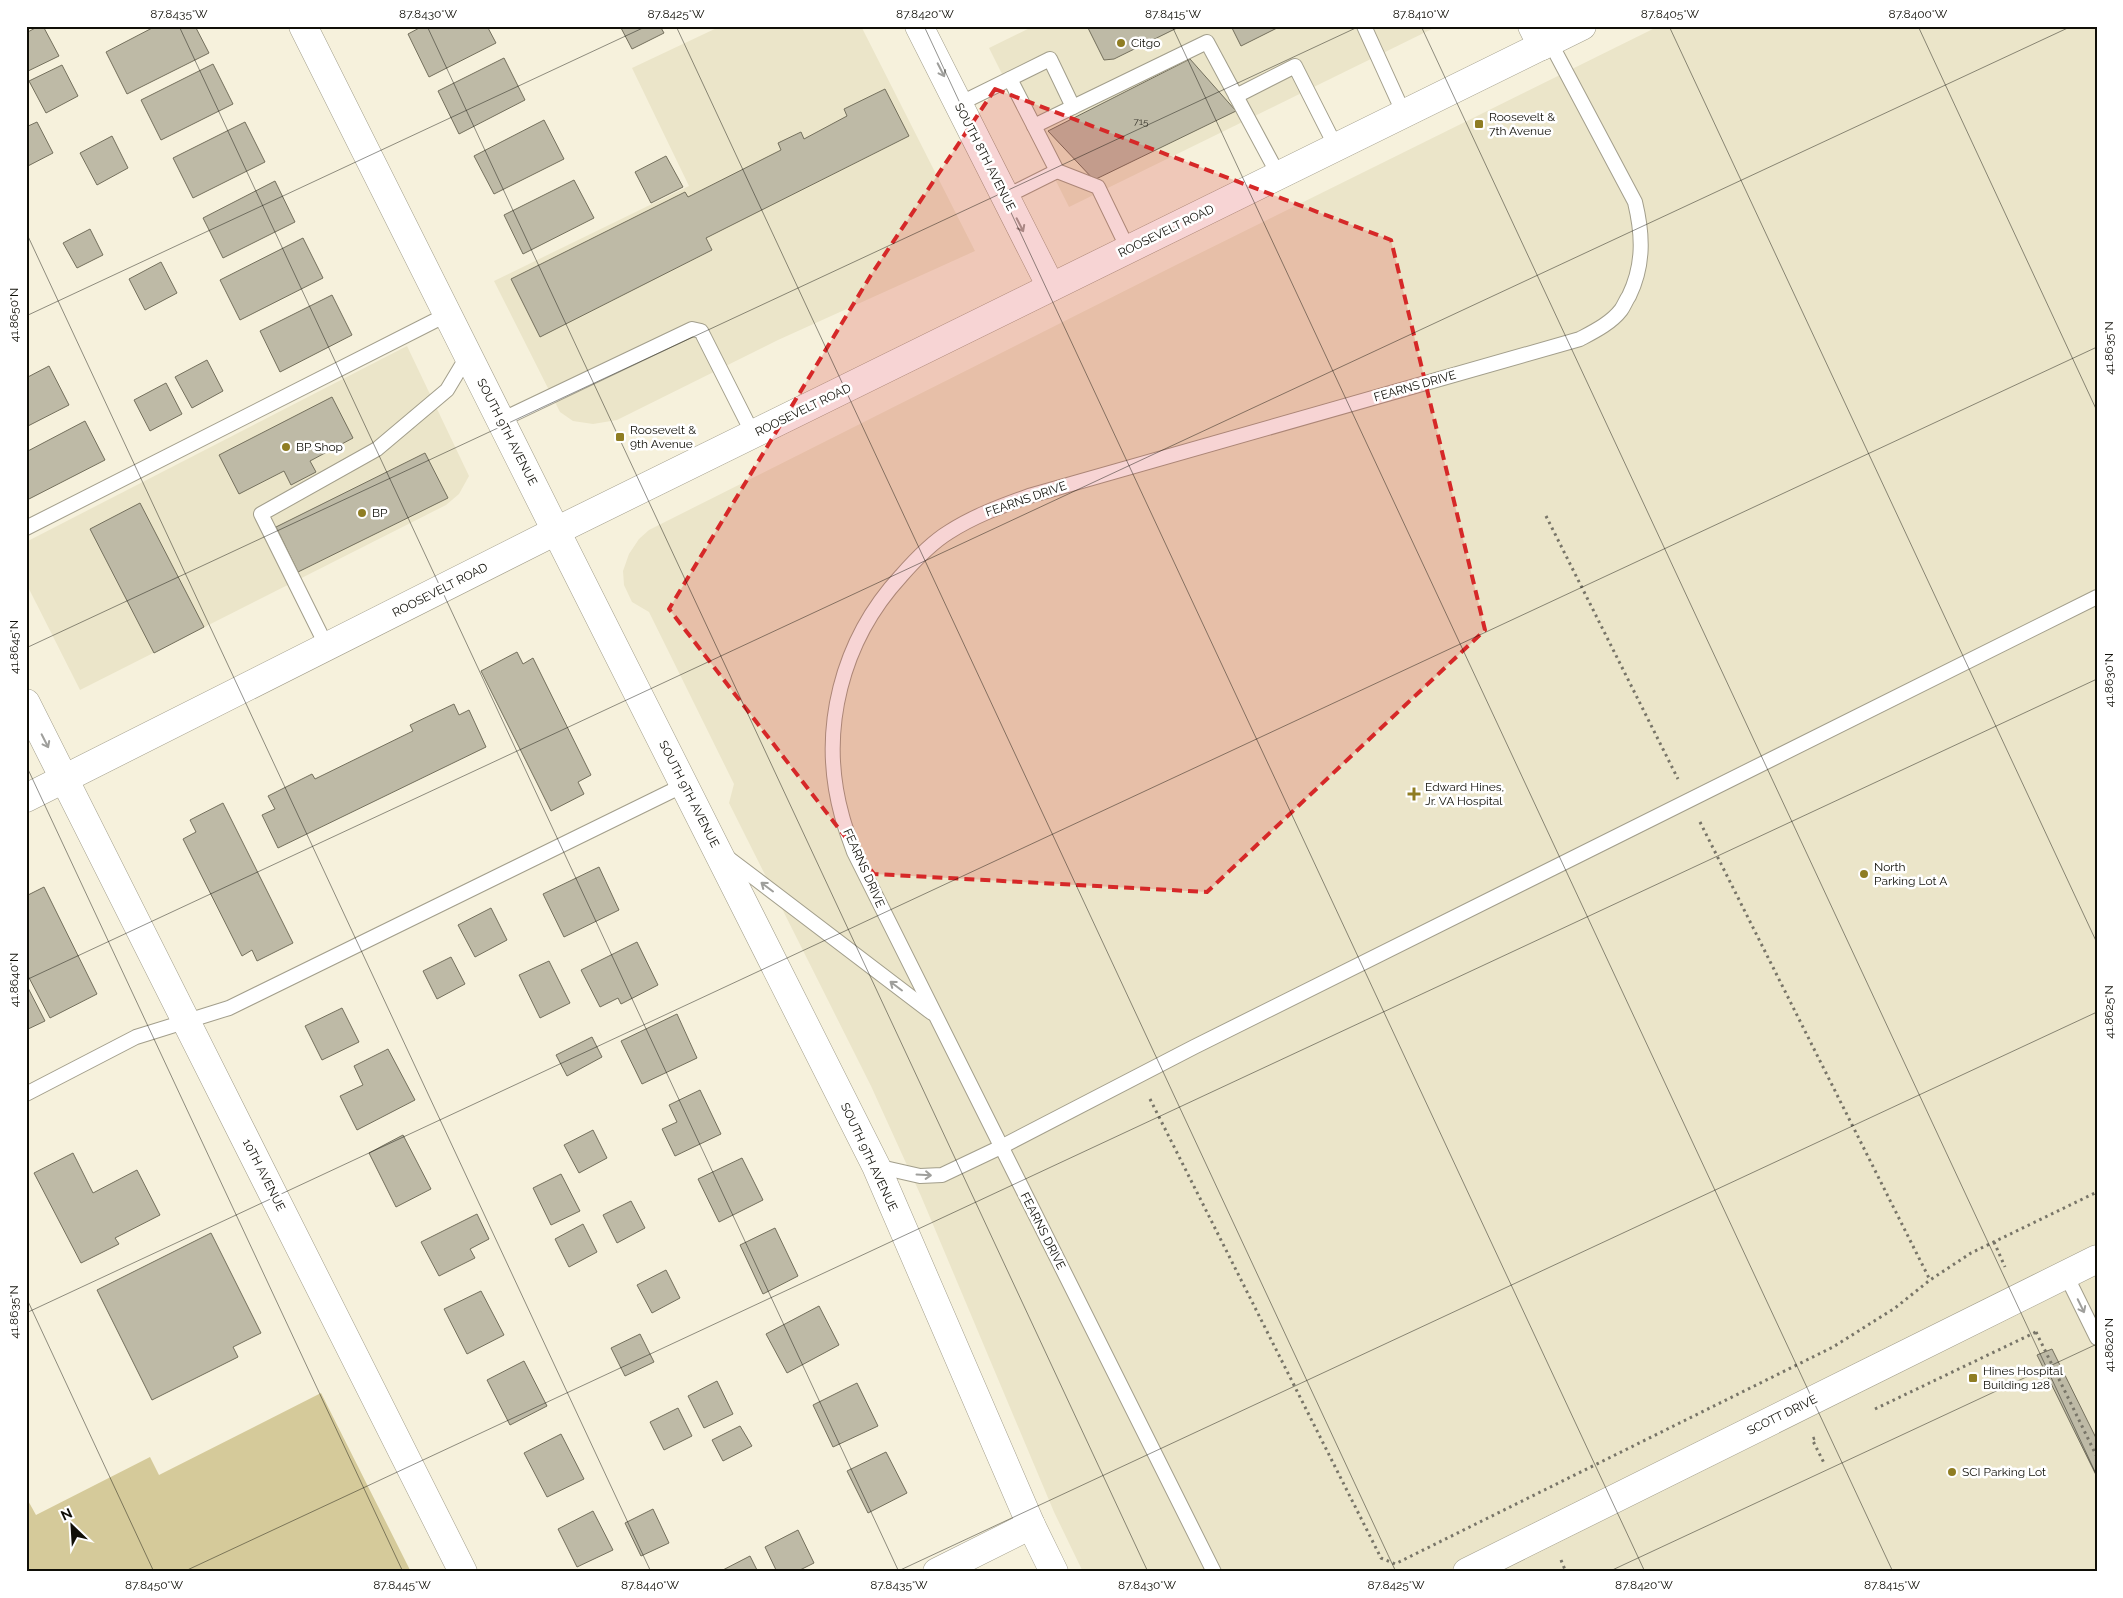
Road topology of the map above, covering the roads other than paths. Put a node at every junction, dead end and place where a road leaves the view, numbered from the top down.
1 (303, 26) edge
2 (919, 26) edge
3 (1364, 26) edge
4 (1582, 26) edge
5 (1541, 38) edge
6 (1010, 79) junction
7 (1236, 96) junction
8 (959, 104) junction
9 (1073, 108) junction
10 (1404, 114) junction
11 (1034, 126) junction
12 (1336, 147) junction
13 (1057, 171) junction
14 (1279, 176) junction
15 (1006, 197) junction
16 (1128, 249) junction
17 (1051, 287) junction
18 (448, 314) junction
19 (468, 355) junction
20 (501, 420) junction
21 (752, 434) junction
22 (26, 528) edge
23 (556, 531) junction
24 (2097, 597) edge
25 (327, 647) junction
26 (26, 703) edge
27 (64, 779) junction
28 (684, 785) junction
29 (26, 798) edge
30 (715, 848) junction
31 (935, 1015) junction
32 (186, 1021) junction
33 (26, 1094) edge
34 (1001, 1147) junction
35 (876, 1166) junction
36 (2097, 1259) edge
37 (2066, 1275) junction
38 (2097, 1338) edge
39 (1031, 1525) junction
40 (463, 1572) edge
41 (937, 1572) edge
42 (1054, 1572) edge
43 (1214, 1572) edge
44 (1467, 1572) edge

1 - 18 street, SOUTH 9TH AVENUE
2 -> 8 street, SOUTH 8TH AVENUE
3 - 10 lane
4 - 5 street, ROOSEVELT ROAD
5 - 10 street, ROOSEVELT ROAD
5 - 31 lane, FEARNS DRIVE
6 - 8 lane
6 - 9 lane
6 - 11 lane
7 - 9 lane
7 - 12 lane
7 - 14 lane
8 - 15 street, SOUTH 8TH AVENUE
9 - 11 lane
10 - 12 street, ROOSEVELT ROAD
11 - 13 lane
12 - 14 street, ROOSEVELT ROAD
13 - 15 lane
13 - 16 lane
14 - 16 street, ROOSEVELT ROAD
15 -> 17 street, SOUTH 8TH AVENUE
16 - 17 street, ROOSEVELT ROAD
17 - 21 street, ROOSEVELT ROAD
18 - 19 street, SOUTH 9TH AVENUE
18 - 22 lane
19 - 20 street, SOUTH 9TH AVENUE
19 - 25 lane
20 - 21 lane
20 - 23 street, SOUTH 9TH AVENUE
21 - 23 street, ROOSEVELT ROAD
23 - 25 street, ROOSEVELT ROAD
23 - 28 street, SOUTH 9TH AVENUE
24 - 34 lane
25 - 27 street, ROOSEVELT ROAD
26 -> 27 street, 10TH AVENUE
27 - 29 street, ROOSEVELT ROAD
27 - 32 street, 10TH AVENUE
28 - 30 street, SOUTH 9TH AVENUE
28 - 32 lane
31 -> 30 lane
30 - 35 street, SOUTH 9TH AVENUE
31 - 34 lane, FEARNS DRIVE
32 - 33 lane
32 - 40 street, 10TH AVENUE
35 -> 34 lane
34 - 43 lane, FEARNS DRIVE
35 - 39 street, SOUTH 9TH AVENUE
36 - 37 street, SCOTT DRIVE
37 -> 38 lane
37 - 44 street, SCOTT DRIVE
39 - 41 street
39 - 42 street, SOUTH 9TH AVENUE

